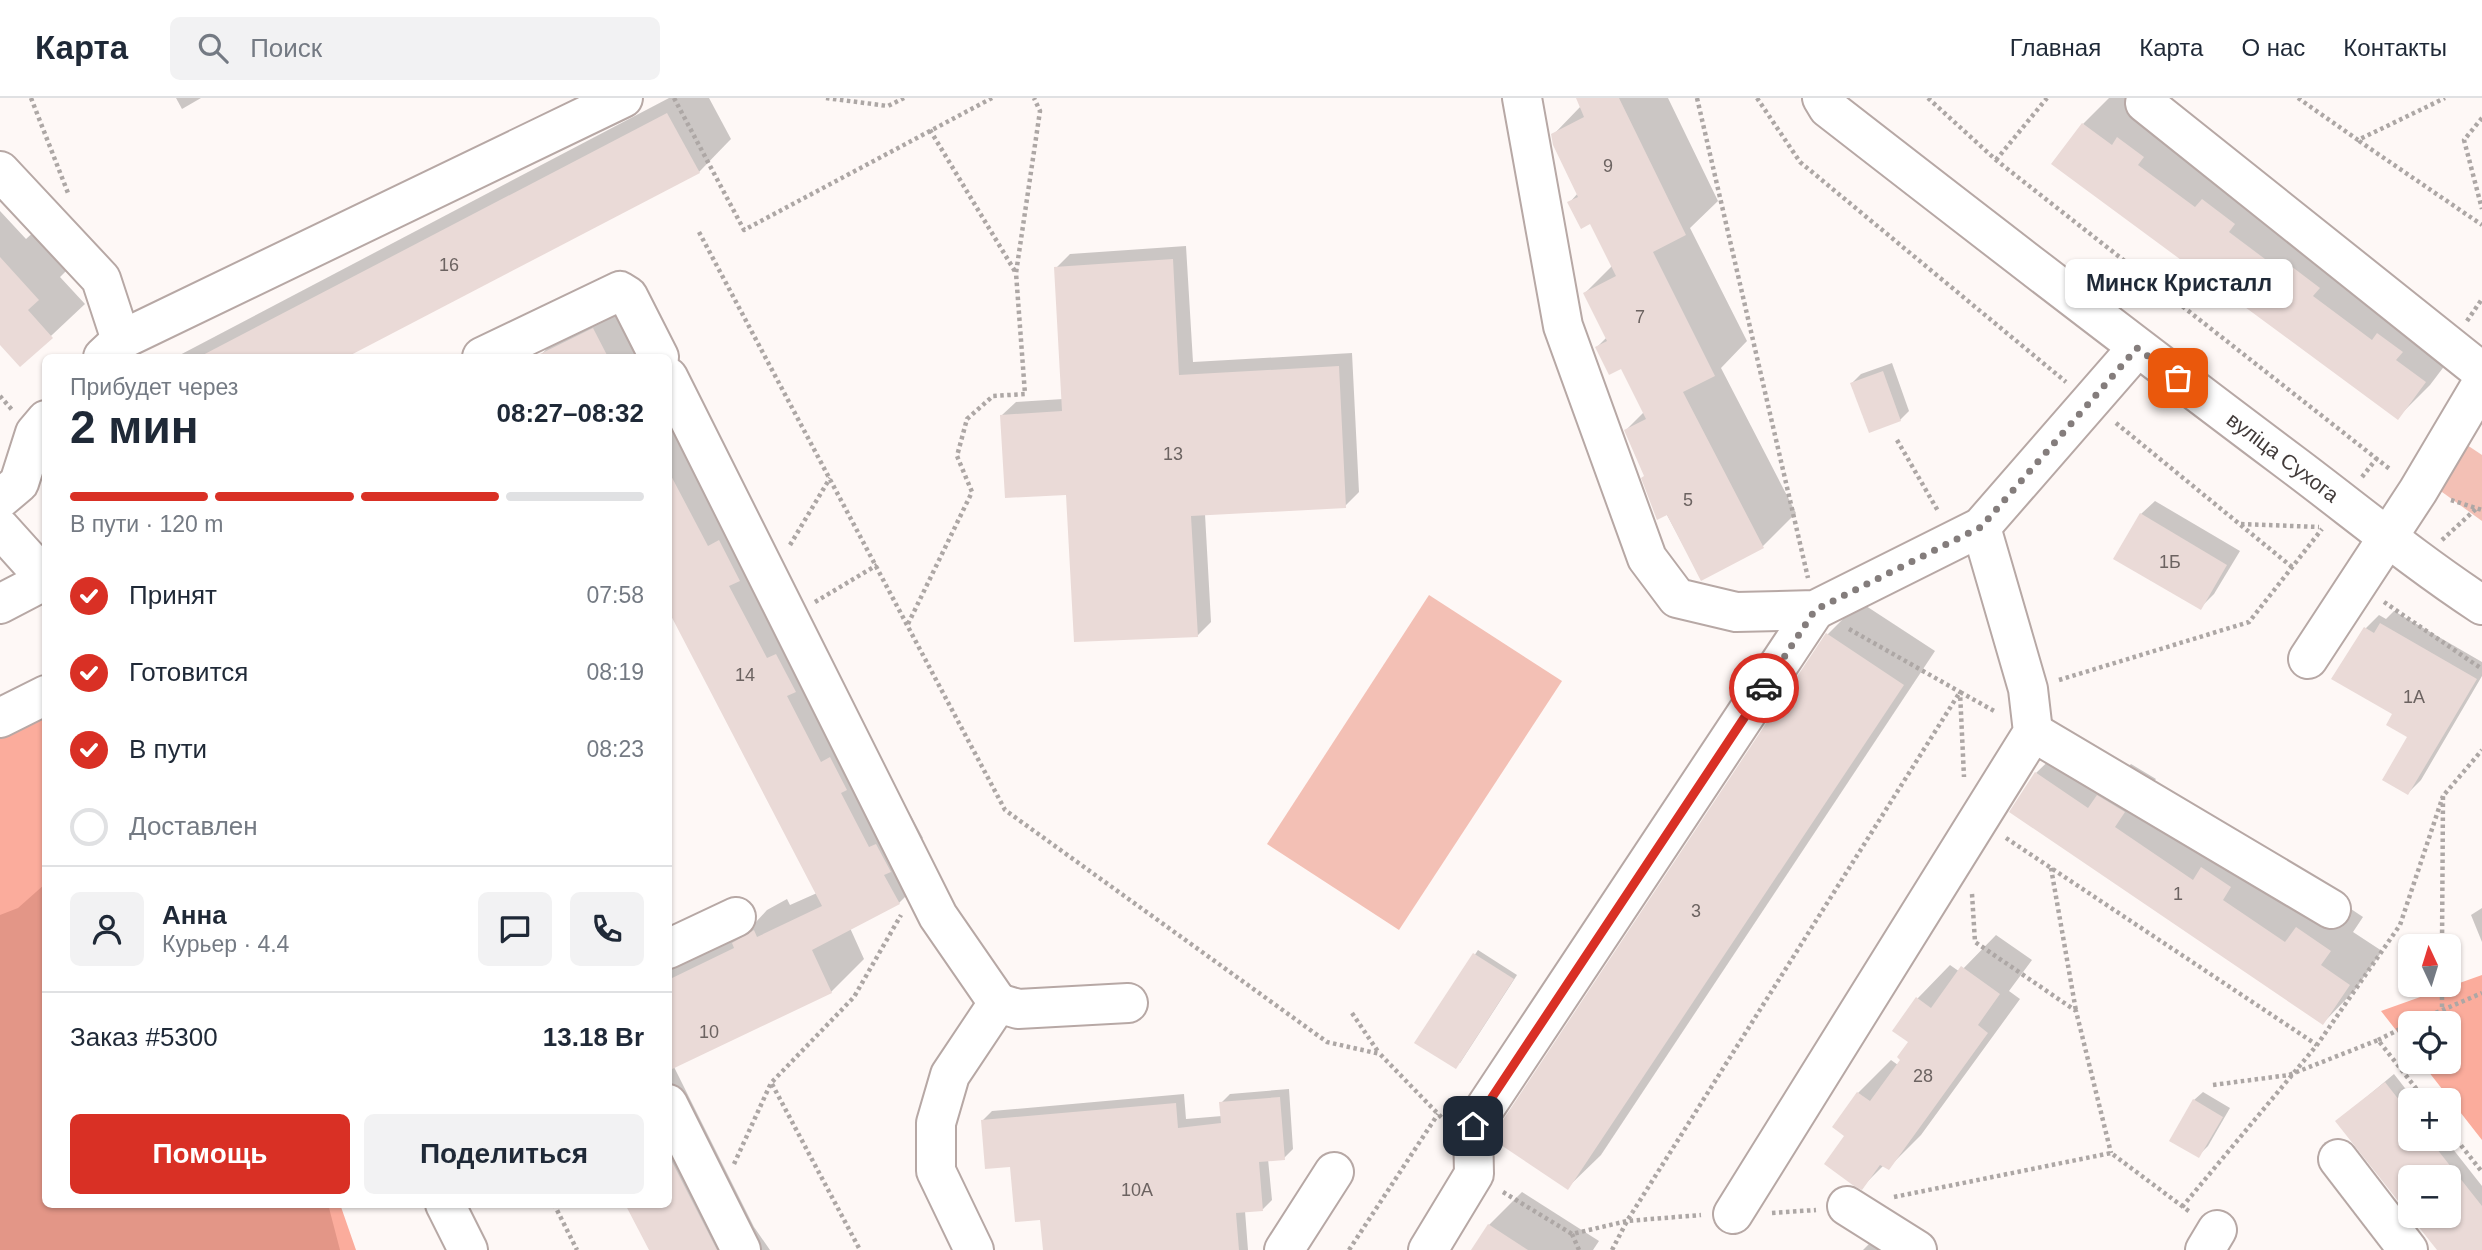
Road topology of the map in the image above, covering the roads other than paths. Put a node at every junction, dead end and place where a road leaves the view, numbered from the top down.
1 (623, 98) edge
2 (1522, 98) edge
3 (1822, 98) edge
4 (2145, 103) dead end
5 (0, 171) edge
6 (2137, 348) junction
7 (112, 349) edge
8 (488, 354) edge
9 (657, 354) edge
10 (2482, 372) edge
11 (2482, 383) edge
12 (672, 385) edge
13 (42, 425) edge
14 (0, 499) edge
15 (0, 528) edge
16 (1968, 533) junction
17 (2387, 538) junction
18 (42, 575) edge
19 (42, 581) edge
20 (0, 604) edge
21 (2482, 606) edge
22 (1815, 610) junction
23 (2308, 659) dead end
24 (42, 697) edge
25 (0, 718) edge
26 (2033, 732) junction
27 (2330, 909) dead end
28 (736, 916) dead end
29 (672, 947) edge
30 (998, 1003) junction
31 (1128, 1003) dead end
32 (672, 1112) edge
33 (2338, 1159) dead end
34 (1334, 1172) dead end
35 (1847, 1206) dead end
36 (447, 1208) edge
37 (1733, 1214) dead end
38 (468, 1250) edge
39 (741, 1250) edge
40 (974, 1250) edge
41 (1284, 1250) edge
42 (1429, 1250) edge
43 (1916, 1250) edge
44 (2408, 1250) edge

1 - 7 street
2 - 22 street
3 - 6 street, вуліца Сухога
4 - 10 street
5 - 7 street
6 - 16 street
6 - 17 street, вуліца Сухога
8 - 9 street
11 - 17 street
12 - 30 street
13 - 14 street
15 - 18 street
16 - 22 street
16 - 26 street
17 - 21 street, вуліца Сухога
17 - 23 street
19 - 20 street
22 - 42 street
24 - 25 street
26 - 27 street
26 - 37 street
28 - 29 street
30 - 31 street
30 - 40 street
32 - 39 street
33 - 44 street
34 - 41 street
35 - 43 street
36 - 38 street

